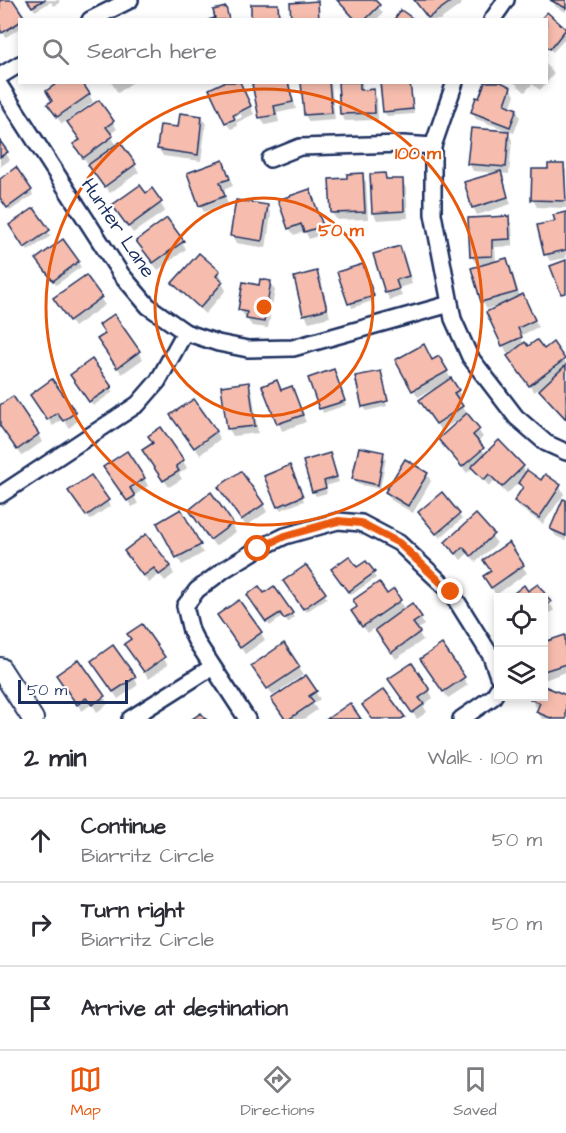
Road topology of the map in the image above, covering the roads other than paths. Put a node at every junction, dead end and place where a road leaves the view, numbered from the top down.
1 (130, 0) edge
2 (506, 0) edge
3 (94, 18) edge
4 (493, 18) edge
5 (18, 65) edge
6 (0, 76) edge
7 (454, 84) edge
8 (0, 86) edge
9 (433, 146) junction
10 (270, 159) dead end
11 (450, 304) junction
12 (185, 332) junction
13 (566, 452) edge
14 (0, 495) edge
15 (494, 665) edge
16 (212, 667) junction
17 (0, 668) edge
18 (494, 697) edge
19 (33, 719) edge
20 (130, 719) edge
21 (248, 719) edge
22 (460, 719) edge

1 - 3 street
2 - 4 street
5 - 6 street
7 - 9 street
8 - 12 street, Hunter Lane
9 - 10 street
9 - 11 street
11 - 12 street, Hunter Lane
11 - 13 street
12 - 14 street
15 - 16 street
16 - 20 street
16 - 21 street
17 - 19 street
18 - 22 street

